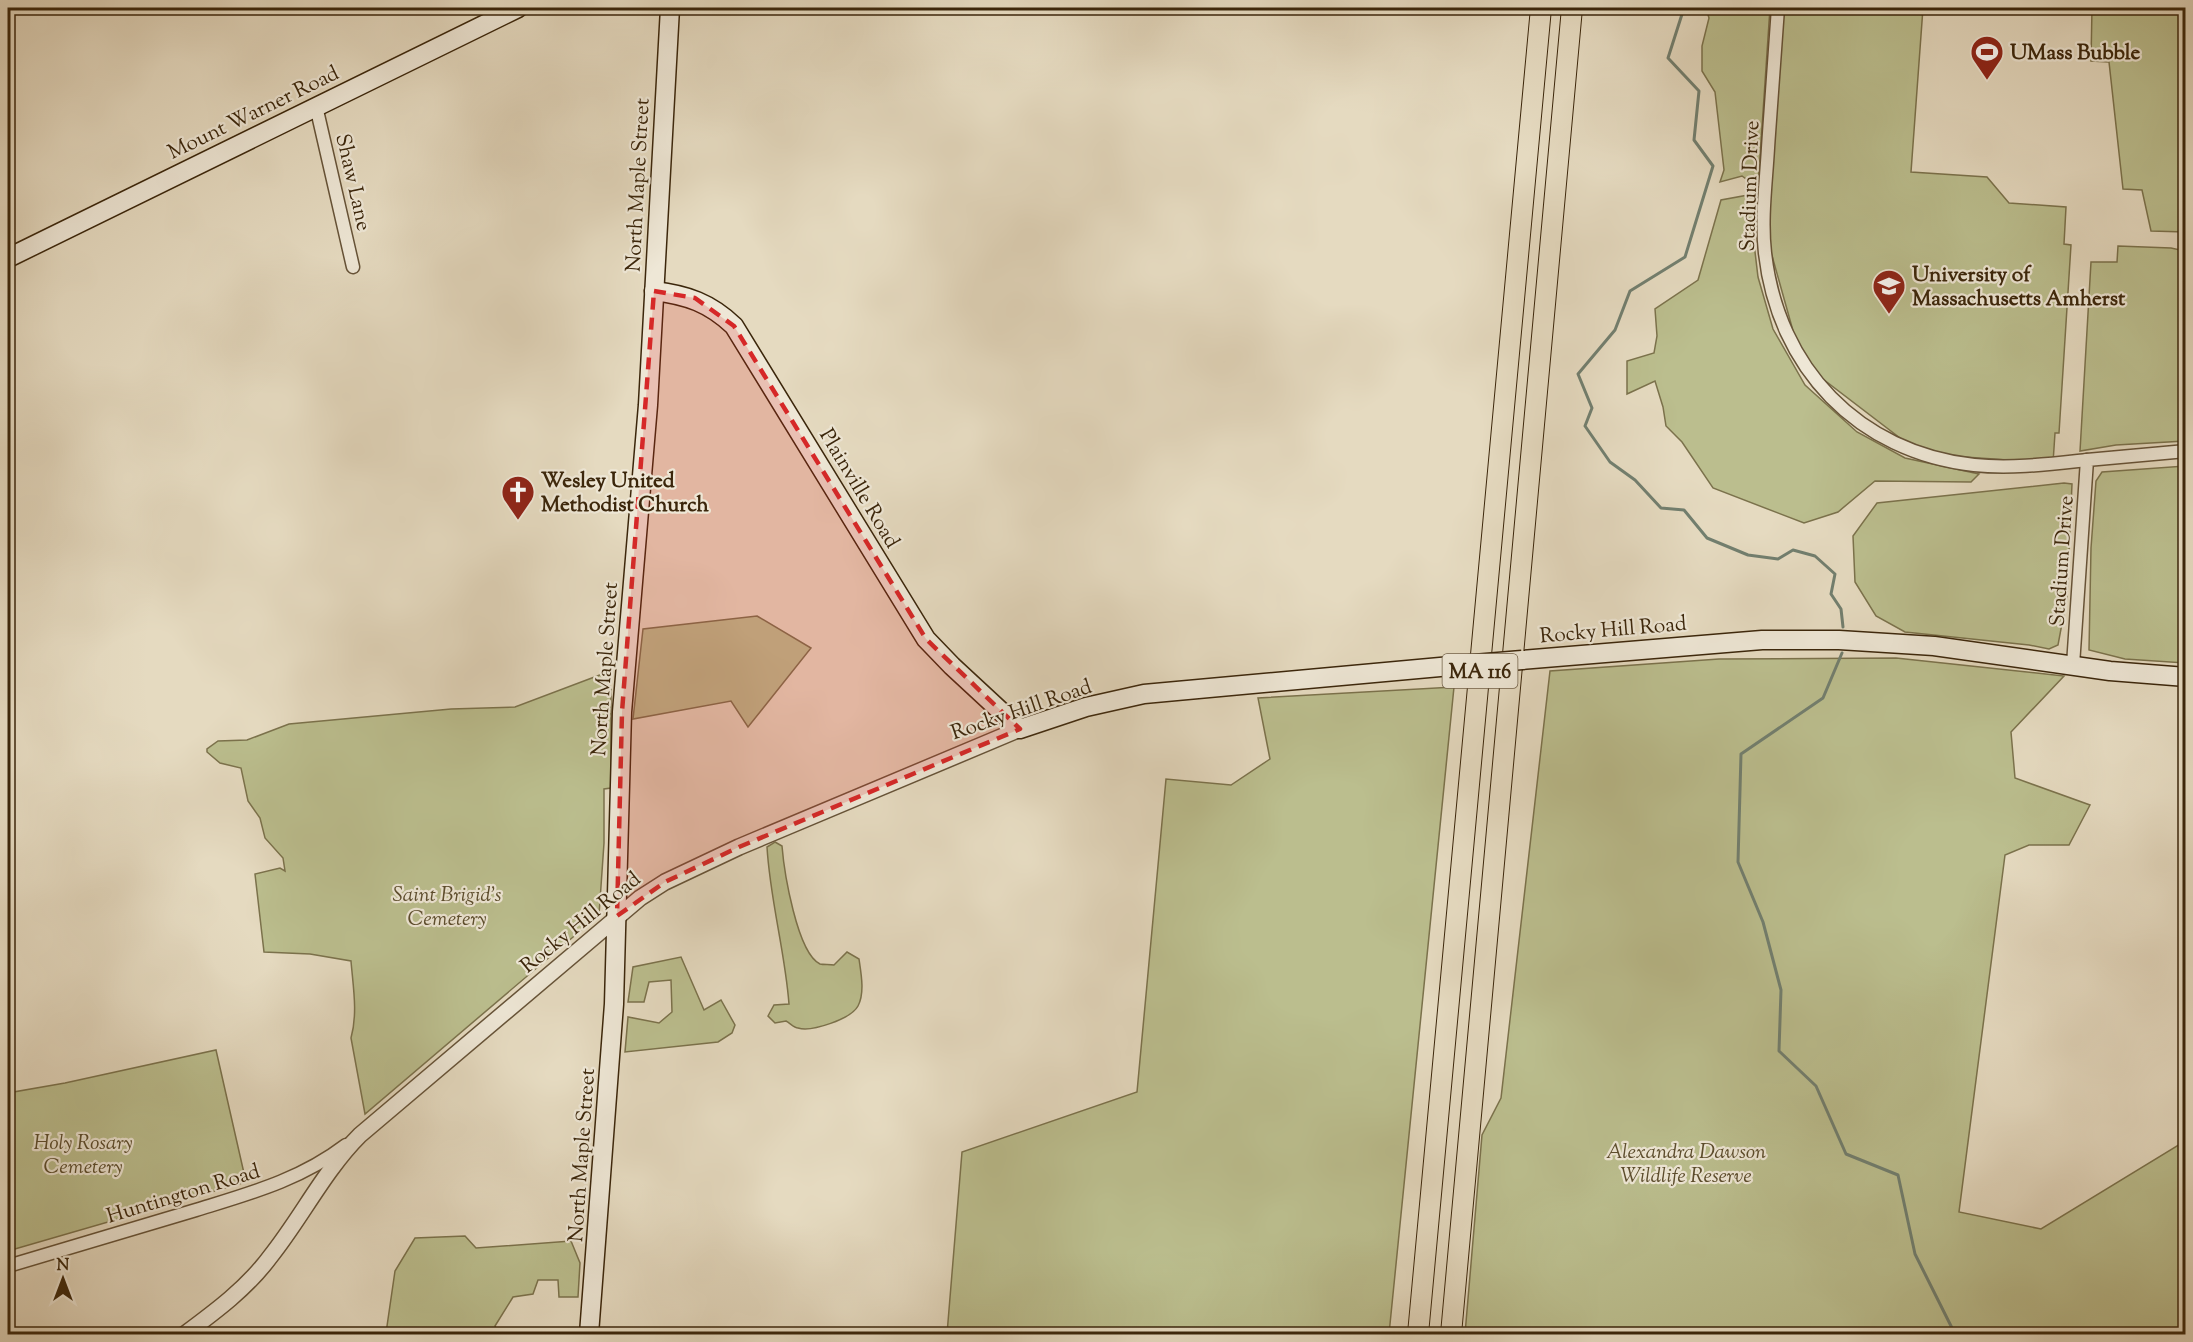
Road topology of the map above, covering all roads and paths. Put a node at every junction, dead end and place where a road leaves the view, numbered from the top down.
1 (518, 8) edge
2 (670, 8) edge
3 (1541, 8) edge
4 (1572, 8) edge
5 (1778, 8) edge
6 (316, 106) junction
7 (8, 258) edge
8 (353, 267) dead end
9 (654, 291) junction
10 (2186, 451) edge
11 (2087, 460) junction
12 (2073, 665) junction
13 (2186, 677) edge
14 (1020, 729) junction
15 (617, 916) junction
16 (360, 1135) junction
17 (8, 1266) edge
18 (185, 1335) edge
19 (590, 1335) edge
20 (1418, 1335) edge
21 (1451, 1335) edge

1 - 6 main road, Mount Warner Road
2 - 9 main road, North Maple Street
3 - 20 main road, MA 116
4 - 21 main road, MA 116
5 - 11 street, Stadium Drive
6 - 7 main road, Mount Warner Road
6 - 8 street, Shaw Lane
9 - 14 main road, Plainville Road
9 - 15 main road, North Maple Street
10 - 11 street, Stadium Drive
11 - 12 street, Stadium Drive
12 - 13 main road, Rocky Hill Road
12 - 14 main road, Rocky Hill Road, bridge
14 - 15 street, Rocky Hill Road
15 - 16 street, Rocky Hill Road
15 - 19 main road, North Maple Street
16 - 17 street, Huntington Road
16 - 18 street, Rocky Hill Road

